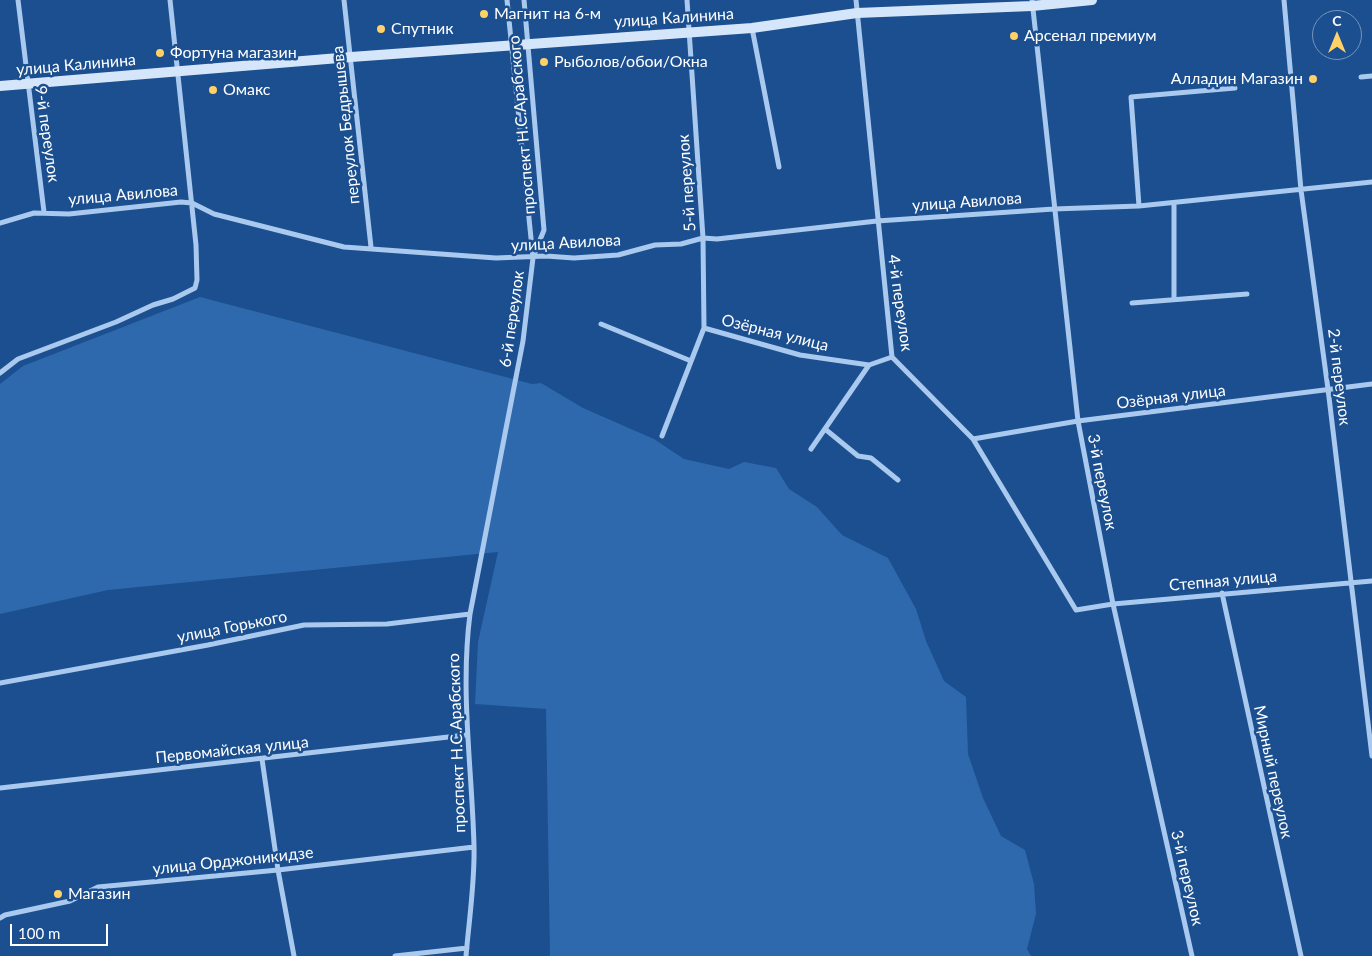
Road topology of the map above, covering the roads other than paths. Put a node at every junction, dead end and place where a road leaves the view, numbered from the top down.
1 (18, 0) edge
2 (170, 0) edge
3 (344, 0) edge
4 (507, 0) edge
5 (524, 0) edge
6 (687, 0) edge
7 (856, 0) edge
8 (1092, 0) edge
9 (1284, 0) edge
10 (1032, 3) edge
11 (857, 14) junction
12 (752, 28) junction
13 (689, 31) junction
14 (528, 44) junction
15 (511, 45) junction
16 (351, 57) junction
17 (176, 71) junction
18 (1372, 76) edge
19 (1361, 77) dead end
20 (28, 84) junction
21 (0, 86) edge
22 (1235, 88) dead end
23 (779, 167) dead end
24 (1372, 182) edge
25 (1301, 190) junction
26 (192, 203) junction
27 (1174, 203) junction
28 (1139, 206) junction
29 (1054, 209) junction
30 (44, 212) junction
31 (877, 220) junction
32 (0, 222) edge
33 (703, 238) junction
34 (371, 247) junction
35 (533, 258) junction
36 (1247, 294) dead end
37 (1174, 299) junction
38 (1132, 303) dead end
39 (601, 324) dead end
40 (704, 328) junction
41 (892, 357) junction
42 (691, 362) junction
43 (869, 365) junction
44 (0, 373) edge
45 (515, 384) joint
46 (1372, 384) edge
47 (1328, 389) junction
48 (1078, 421) junction
49 (825, 429) junction
50 (662, 436) dead end
51 (974, 439) junction
52 (811, 449) dead end
53 (898, 480) dead end
54 (1372, 580) edge
55 (1352, 583) junction
56 (1222, 593) junction
57 (1113, 604) junction
58 (1076, 610) joint
59 (470, 614) junction
60 (0, 683) edge
61 (466, 735) junction
62 (1372, 756) edge
63 (262, 759) junction
64 (0, 788) edge
65 (474, 847) junction
66 (278, 870) junction
67 (0, 918) edge
68 (467, 948) junction
69 (294, 956) edge
70 (395, 956) edge
71 (466, 956) edge
72 (1192, 956) edge
73 (1301, 956) edge

1 - 20 street, 9-й переулок
2 - 17 street
3 - 16 street, переулок Бедрышева
4 - 15 street, проспект Н.С.Арабского
5 - 14 street, проспект Н.С.Арабского
6 - 13 street, 5-й переулок
7 - 11 street, 4-й переулок
8 - 10 main road, улица Калинина
9 - 25 street, 2-й переулок
10 - 11 main road, улица Калинина
10 - 29 street, 3-й переулок
11 - 12 main road, улица Калинина
11 - 31 street, 4-й переулок
12 - 13 main road, улица Калинина
12 - 23 street, улица Калинина
13 - 14 main road, улица Калинина
13 - 33 street, 5-й переулок
14 - 15 main road, улица Калинина
14 - 35 street, проспект Н.С.Арабского
15 - 16 main road, улица Калинина
15 - 35 street, проспект Н.С.Арабского
16 - 17 main road, улица Калинина
16 - 34 street, переулок Бедрышева
17 - 20 main road, улица Калинина
17 - 26 street
18 - 19 street
20 - 21 main road, улица Калинина
20 - 30 street, 9-й переулок
22 - 28 street
24 - 25 street, улица Авилова
25 - 27 street, улица Авилова
25 - 47 street, 2-й переулок
26 - 30 street, улица Авилова
26 - 34 street, улица Авилова
26 - 44 street
27 - 28 street, улица Авилова
27 - 37 street
28 - 29 street, улица Авилова
29 - 31 street, улица Авилова
29 - 48 street, 3-й переулок
30 - 32 street, улица Авилова
31 - 33 street, улица Авилова
31 - 41 street, 4-й переулок
33 - 35 street, улица Авилова
33 - 40 street, 5-й переулок
34 - 35 street, улица Авилова
35 - 45 street, 6-й переулок
36 - 37 street
37 - 38 street
39 - 42 street
40 - 42 street, 5-й переулок
40 - 43 street, Озёрная улица
41 - 43 street
41 - 51 street, 4-й переулок
42 - 50 street, 5-й переулок
43 - 49 street
45 - 59 street, проспект Н.С.Арабского
46 - 47 street, Озёрная улица
47 - 48 street, Озёрная улица
47 - 55 street, 2-й переулок
48 - 51 street, Озёрная улица
48 - 57 street, 3-й переулок
49 - 52 street
49 - 53 street
51 - 58 street, 4-й переулок
54 - 55 street, Степная улица
55 - 56 street, Степная улица
55 - 62 street, 2-й переулок
56 - 57 street, Степная улица
56 - 73 street, Мирный переулок
57 - 58 street, Степная улица
57 - 72 street, 3-й переулок
59 - 60 street, улица Горького
59 - 61 street, проспект Н.С.Арабского
61 - 63 street, Первомайская улица
61 - 65 street, проспект Н.С.Арабского
63 - 64 street, Первомайская улица
63 - 66 street
65 - 66 street, улица Орджоникидзе
65 - 68 street, проспект Н.С.Арабского
66 - 67 street, улица Орджоникидзе
66 - 69 street
68 - 70 street
68 - 71 street, проспект Н.С.Арабского

